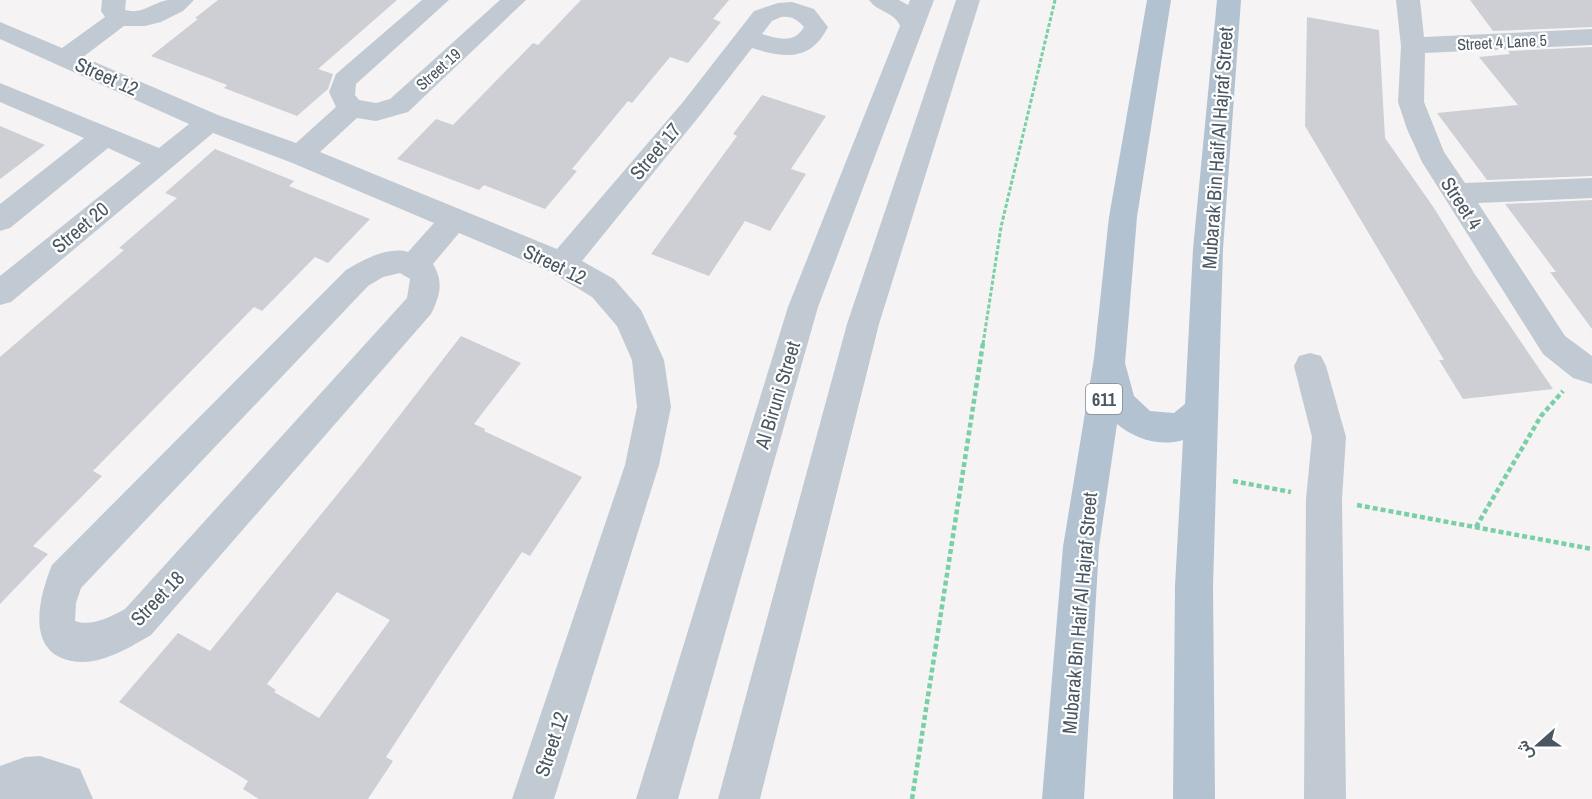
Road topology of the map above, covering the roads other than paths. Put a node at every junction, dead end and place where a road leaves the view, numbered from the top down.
1 (182, 0) edge
2 (437, 0) edge
3 (514, 0) edge
4 (880, 0) edge
5 (968, 0) edge
6 (1159, 0) edge
7 (1229, 0) edge
8 (1408, 0) edge
9 (117, 9) edge
10 (917, 12) edge
11 (2, 29) edge
12 (1592, 37) edge
13 (748, 38) dead end
14 (1413, 46) junction
15 (66, 57) junction
16 (0, 92) edge
17 (351, 108) junction
18 (209, 122) junction
19 (872, 128) junction
20 (104, 137) junction
21 (922, 141) junction
22 (300, 155) junction
23 (161, 160) junction
24 (854, 180) junction
25 (1592, 188) edge
26 (1457, 194) junction
27 (905, 195) junction
28 (455, 218) junction
29 (0, 220) edge
30 (415, 264) junction
31 (562, 264) junction
32 (0, 293) edge
33 (1110, 358) junction
34 (1310, 366) dead end
35 (1588, 369) edge
36 (1202, 410) junction
37 (0, 787) edge
38 (72, 799) edge
39 (533, 799) edge
40 (657, 799) edge
41 (739, 799) edge
42 (1064, 799) edge
43 (1194, 799) edge
44 (1325, 799) edge

1 - 9 street
2 - 17 street
3 - 17 street, Street 19
4 - 10 street
5 - 21 street
6 - 33 main road, Mubarak Bin Haif Al Hajraf Street / 611
7 - 36 main road, Mubarak Bin Haif Al Hajraf Street
8 - 14 street, Street 4
9 - 15 street
10 - 19 street, Al Biruni Street
11 - 15 street, Street 12
12 - 14 street, Street 4 Lane 5
13 - 31 street, Street 17
14 - 26 street, Street 4
15 - 18 street, Street 12
16 - 20 street
17 - 22 street
18 - 22 street, Street 12
18 - 23 street, Street 20
19 - 21 street
19 - 24 street, Al Biruni Street
20 - 23 street
20 - 29 street
21 - 27 street
22 - 28 street, Street 12
23 - 32 street, Street 20
24 - 27 street
24 - 40 street, Al Biruni Street
25 - 26 street
26 - 35 street, Street 4
27 - 41 street
28 - 30 street
28 - 31 street, Street 12
30 - 30 street, Street 18
31 - 39 street, Street 12
33 - 36 main road
33 - 42 main road, Mubarak Bin Haif Al Hajraf Street / 611
34 - 44 street
36 - 43 main road, Mubarak Bin Haif Al Hajraf Street
37 - 38 street

